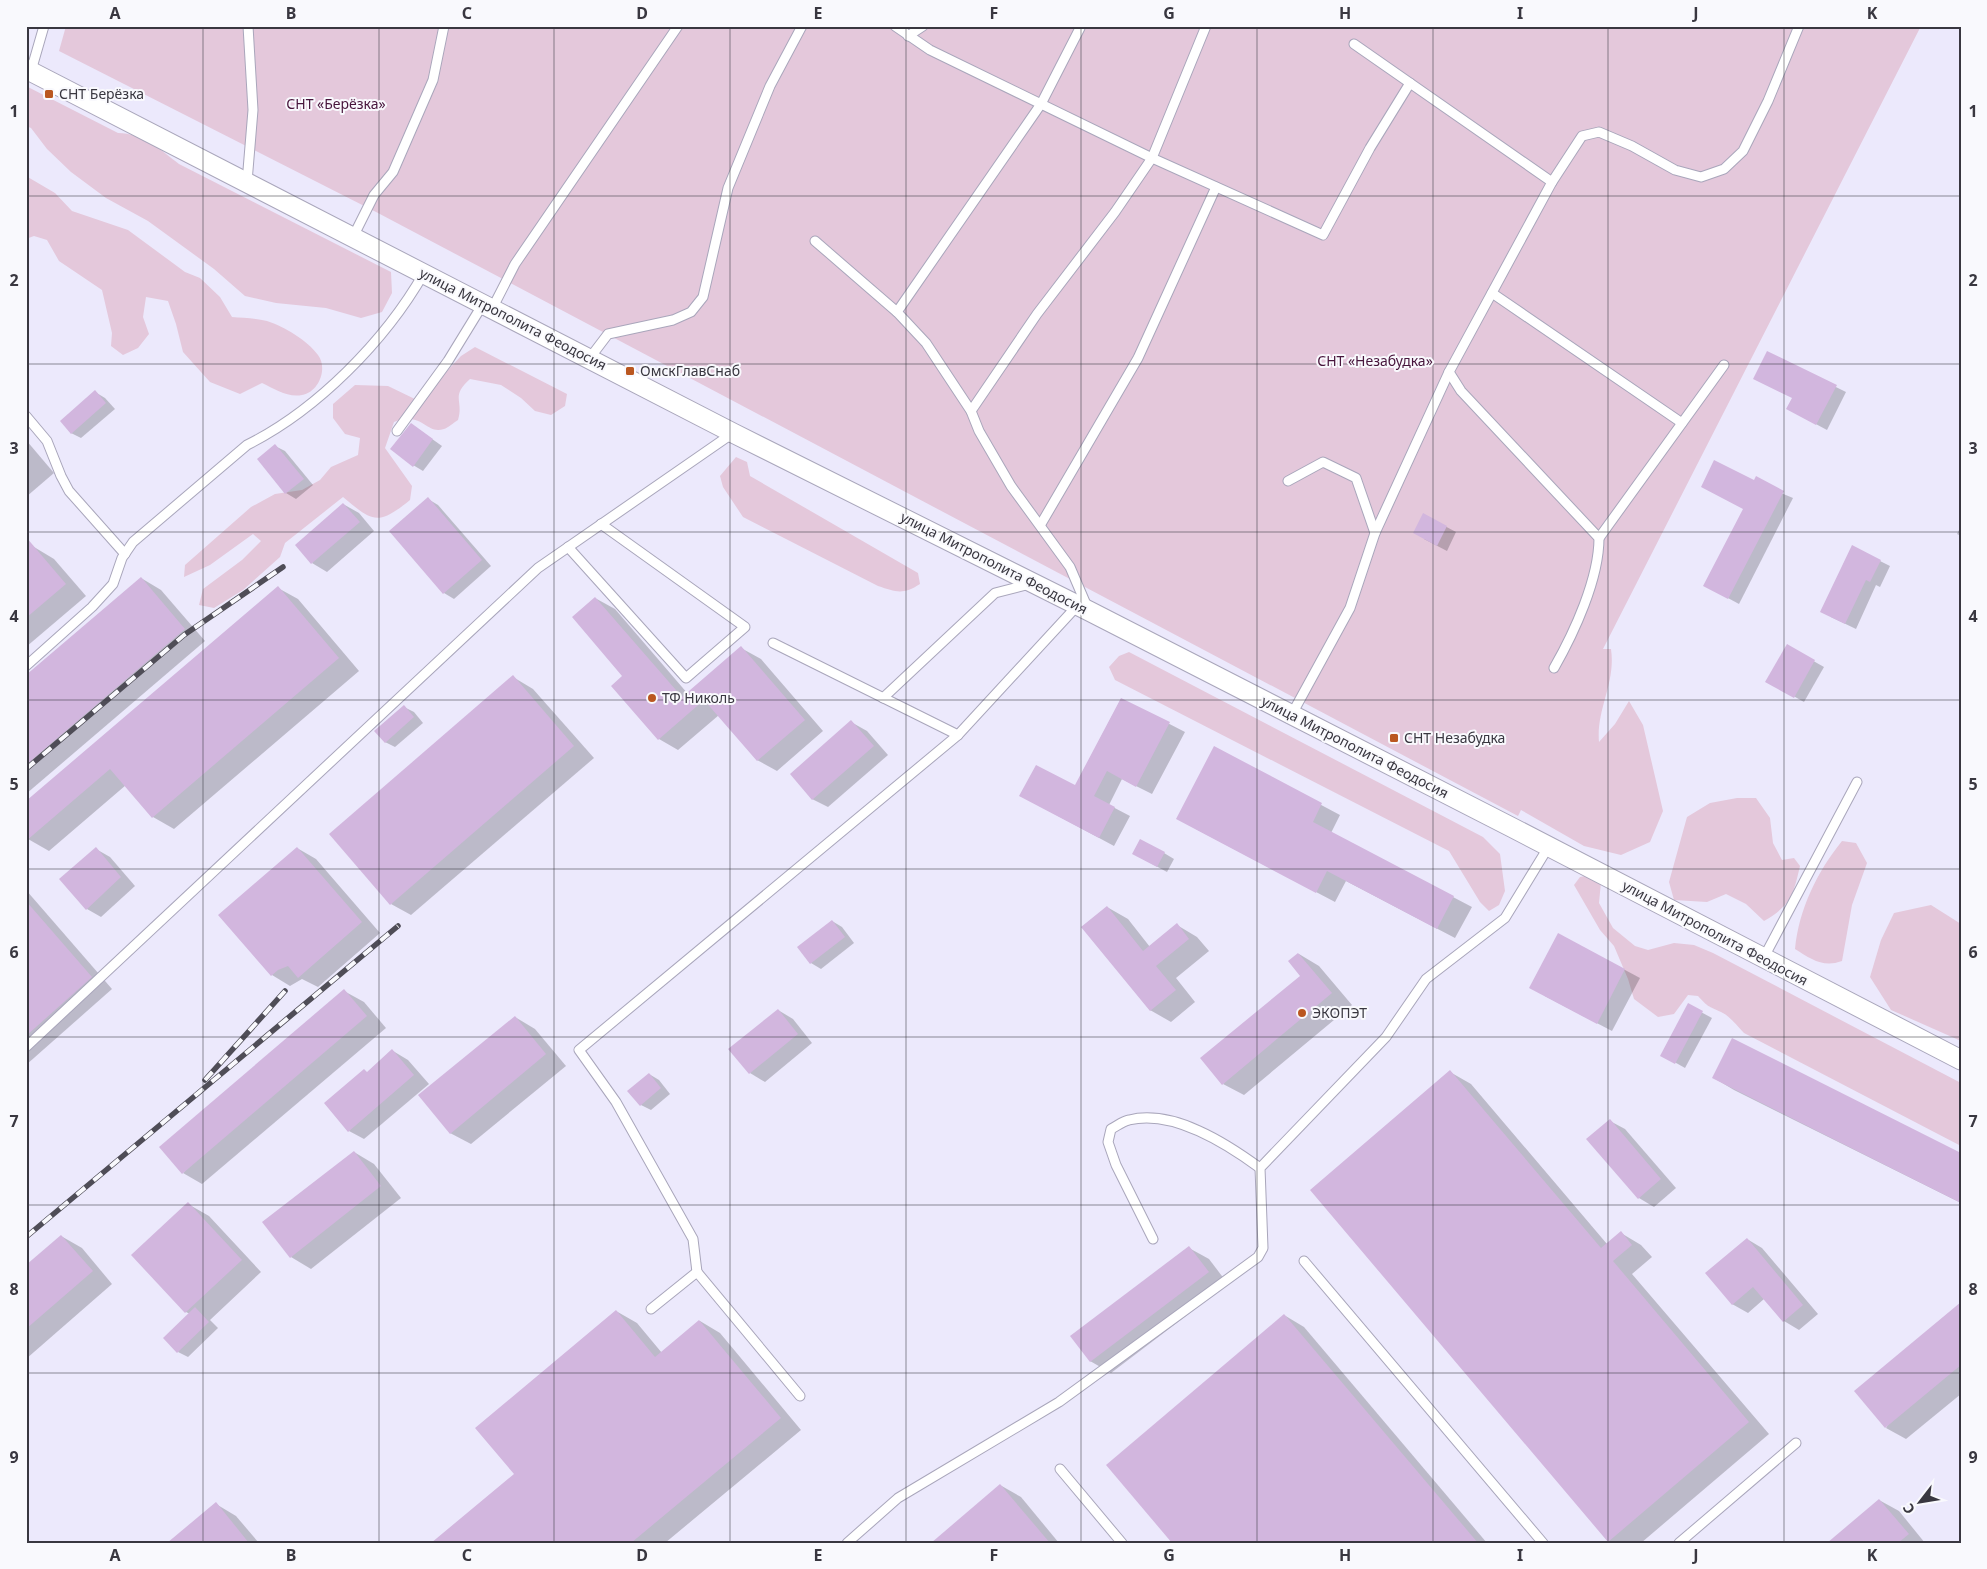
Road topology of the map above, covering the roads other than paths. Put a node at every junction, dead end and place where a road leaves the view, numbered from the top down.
1 (44, 26) edge
2 (248, 26) edge
3 (444, 26) edge
4 (678, 26) edge
5 (802, 26) edge
6 (895, 26) edge
7 (923, 26) edge
8 (1206, 26) edge
9 (1799, 26) edge
10 (1080, 28) dead end
11 (908, 36) junction
12 (1354, 44) dead end
13 (28, 70) edge
14 (1410, 83) junction
15 (1042, 104) junction
16 (1152, 158) junction
17 (247, 182) junction
18 (1552, 182) junction
19 (1216, 187) junction
20 (353, 237) junction
21 (815, 241) dead end
22 (424, 273) junction
23 (1492, 293) junction
24 (488, 306) junction
25 (897, 312) junction
26 (589, 359) junction
27 (1724, 365) dead end
28 (1449, 372) junction
29 (971, 411) junction
30 (26, 416) edge
31 (1682, 423) junction
32 (397, 431) dead end
33 (733, 433) junction
34 (1288, 481) dead end
35 (601, 524) junction
36 (1041, 524) junction
37 (1374, 533) junction
38 (1599, 538) junction
39 (568, 547) junction
40 (125, 554) junction
41 (1033, 583) junction
42 (1083, 608) junction
43 (773, 643) dead end
44 (26, 666) edge
45 (1554, 668) dead end
46 (883, 698) junction
47 (1292, 714) junction
48 (958, 736) junction
49 (1857, 782) dead end
50 (1549, 846) junction
51 (1763, 960) junction
52 (26, 1047) edge
53 (1961, 1060) edge
54 (1260, 1168) junction
55 (1153, 1239) dead end
56 (1304, 1261) dead end
57 (697, 1272) junction
58 (651, 1309) dead end
59 (800, 1396) dead end
60 (1796, 1443) dead end
61 (1060, 1469) dead end
62 (847, 1543) edge
63 (1122, 1543) edge
64 (1543, 1543) edge
65 (1678, 1543) edge

1 - 13 lane
2 - 17 lane
3 - 20 lane
4 - 24 lane
5 - 26 lane
6 - 11 lane
7 - 11 lane
8 - 16 lane
9 - 18 lane
10 - 15 lane
11 - 15 lane
12 - 14 lane
13 - 17 street, улица Митрополита Феодосия
14 - 18 lane
14 - 19 lane
15 - 16 lane
15 - 25 lane
16 - 19 lane
16 - 29 lane
17 - 20 street, улица Митрополита Феодосия
18 - 23 lane
19 - 36 lane
20 - 22 street, улица Митрополита Феодосия
21 - 25 lane
22 - 24 street, улица Митрополита Феодосия
22 - 40 lane
23 - 28 lane
23 - 31 lane
24 - 26 street, улица Митрополита Феодосия
24 - 32 lane
25 - 29 lane
26 - 33 street, улица Митрополита Феодосия
27 - 31 lane
28 - 37 lane
28 - 38 lane
29 - 36 lane
30 - 40 lane
31 - 38 lane
33 - 35 lane
33 - 41 street, улица Митрополита Феодосия
34 - 37 lane
35 - 39 lane
35 - 39 lane
36 - 42 lane
37 - 47 lane
38 - 45 lane
39 - 52 lane
40 - 44 lane
41 - 42 street, улица Митрополита Феодосия
41 - 46 lane
42 - 47 street, улица Митрополита Феодосия
42 - 48 lane
43 - 46 lane
46 - 48 lane
47 - 50 street, улица Митрополита Феодосия
48 - 57 lane
49 - 51 lane
50 - 51 street, улица Митрополита Феодосия
50 - 54 lane
51 - 53 street, улица Митрополита Феодосия
54 - 55 lane
54 - 62 lane
56 - 64 lane
57 - 58 lane
57 - 59 lane
60 - 65 lane
61 - 63 lane

